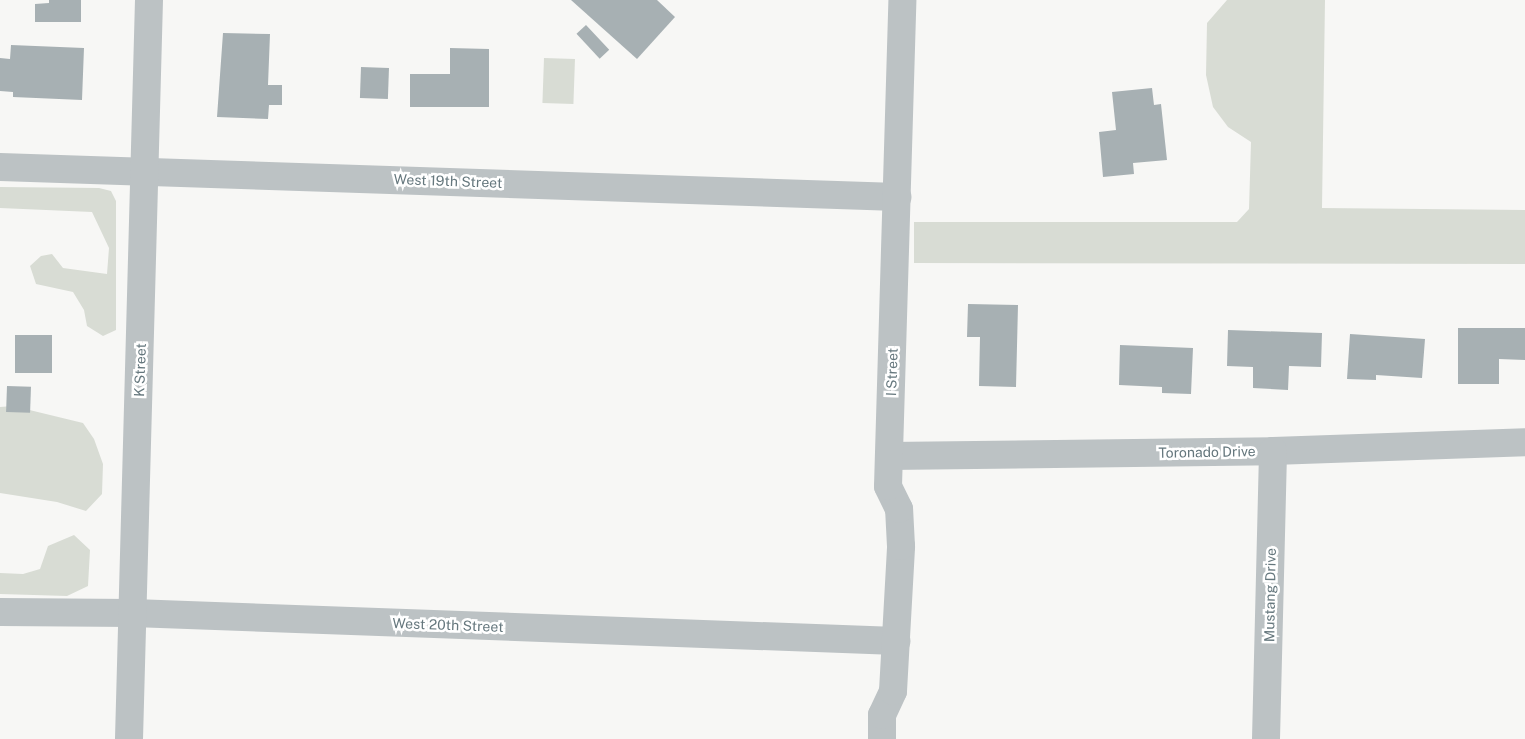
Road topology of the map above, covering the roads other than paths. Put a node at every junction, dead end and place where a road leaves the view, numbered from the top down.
1 (149, 0) edge
2 (902, 0) edge
3 (0, 167) edge
4 (145, 171) junction
5 (897, 197) junction
6 (1525, 442) edge
7 (1273, 451) junction
8 (889, 456) junction
9 (0, 612) edge
10 (133, 614) junction
11 (896, 641) junction
12 (129, 739) edge
13 (882, 739) edge
14 (1266, 739) edge

1 - 4 street, K Street
2 - 5 street, I Street
3 - 4 street, West 19th Street
4 - 5 street, West 19th Street
4 - 10 street, K Street
5 - 8 street, I Street
6 - 7 street, Toronado Drive
7 - 8 street, Toronado Drive
7 - 14 street, Mustang Drive
8 - 11 street, I Street
9 - 10 street, West 20th Street
10 - 11 street, West 20th Street
10 - 12 street, K Street
11 - 13 street, I Street

